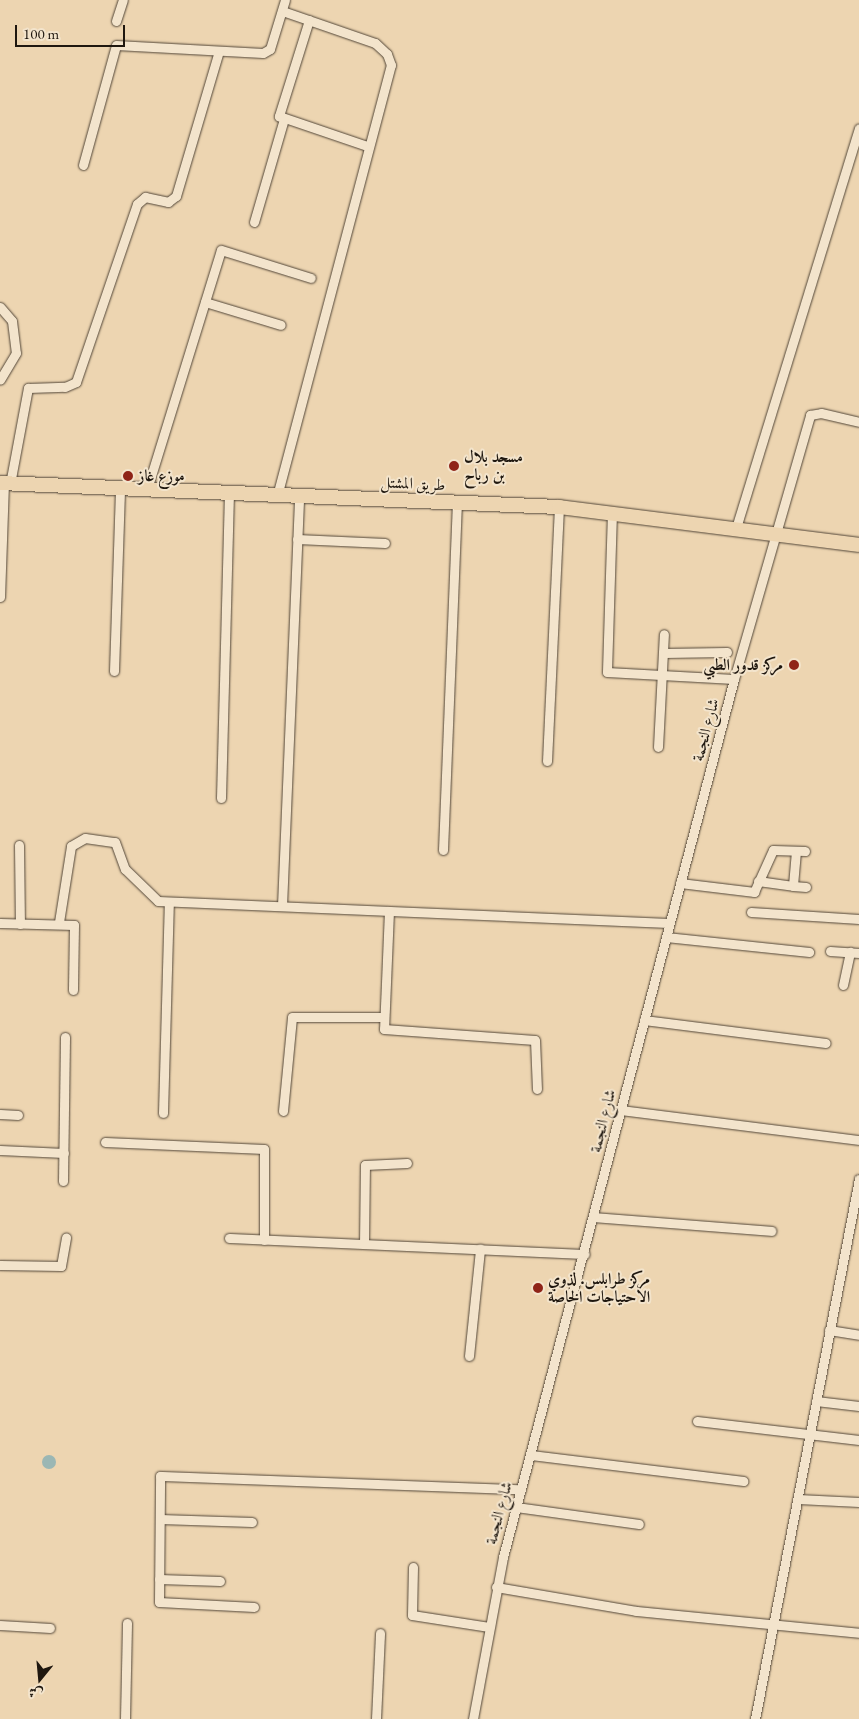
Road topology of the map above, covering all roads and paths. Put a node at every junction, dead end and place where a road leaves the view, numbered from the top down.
1 (123, 0) edge
2 (285, 0) edge
3 (282, 11) junction
4 (309, 20) junction
5 (116, 21) dead end
6 (219, 51) junction
7 (284, 120) junction
8 (859, 128) edge
9 (367, 146) junction
10 (82, 165) dead end
11 (254, 222) dead end
12 (311, 278) dead end
13 (205, 302) junction
14 (0, 307) edge
15 (281, 325) dead end
16 (0, 380) edge
17 (859, 422) edge
18 (4, 483) edge
19 (120, 487) junction
20 (147, 489) junction
21 (229, 494) junction
22 (277, 496) junction
23 (299, 498) junction
24 (457, 504) junction
25 (559, 507) junction
26 (612, 512) junction
27 (736, 528) junction
28 (777, 534) junction
29 (297, 539) junction
30 (385, 543) dead end
31 (857, 546) edge
32 (0, 597) edge
33 (664, 634) dead end
34 (727, 652) dead end
35 (664, 653) junction
36 (114, 671) dead end
37 (665, 677) junction
38 (734, 679) junction
39 (658, 748) dead end
40 (547, 761) dead end
41 (221, 798) dead end
42 (19, 845) dead end
43 (443, 850) dead end
44 (758, 881) junction
45 (680, 883) junction
46 (793, 886) junction
47 (806, 887) dead end
48 (170, 903) junction
49 (282, 906) junction
50 (389, 911) junction
51 (751, 912) dead end
52 (859, 919) edge
53 (59, 922) junction
54 (0, 923) edge
55 (669, 923) junction
56 (20, 924) junction
57 (666, 937) junction
58 (830, 951) dead end
59 (809, 952) dead end
60 (854, 952) edge
61 (843, 985) dead end
62 (73, 990) dead end
63 (381, 1017) junction
64 (644, 1020) junction
65 (65, 1037) dead end
66 (826, 1042) dead end
67 (537, 1089) dead end
68 (621, 1110) junction
69 (283, 1111) dead end
70 (163, 1113) dead end
71 (0, 1114) edge
72 (18, 1115) dead end
73 (859, 1140) edge
74 (105, 1142) dead end
75 (0, 1150) edge
76 (64, 1152) junction
77 (407, 1163) dead end
78 (859, 1180) edge
79 (63, 1181) dead end
80 (856, 1205) edge
81 (594, 1217) junction
82 (771, 1231) dead end
83 (66, 1237) dead end
84 (229, 1238) dead end
85 (264, 1240) junction
86 (364, 1244) junction
87 (480, 1249) junction
88 (585, 1254) junction
89 (0, 1266) edge
90 (829, 1330) junction
91 (859, 1334) edge
92 (469, 1356) dead end
93 (816, 1400) junction
94 (859, 1406) edge
95 (697, 1421) dead end
96 (810, 1434) junction
97 (859, 1440) edge
98 (531, 1455) junction
99 (743, 1481) dead end
100 (521, 1489) junction
101 (798, 1500) junction
102 (859, 1502) edge
103 (516, 1507) junction
104 (160, 1519) junction
105 (252, 1522) dead end
106 (639, 1524) dead end
107 (413, 1567) dead end
108 (159, 1580) junction
109 (220, 1581) dead end
110 (496, 1587) junction
111 (254, 1607) dead end
112 (127, 1623) dead end
113 (0, 1625) edge
114 (772, 1626) junction
115 (489, 1627) junction
116 (50, 1628) dead end
117 (380, 1633) dead end
118 (859, 1633) edge
119 (125, 1719) edge
120 (376, 1719) edge
121 (472, 1719) edge
122 (755, 1719) edge

1 - 5 street
2 - 3 street
3 - 4 street
3 - 6 street
4 - 7 street
4 - 9 street
6 - 10 street
6 - 18 street
7 - 9 street
7 - 11 street
8 - 27 street
9 - 22 street
12 - 13 street
13 - 15 street
13 - 20 street
14 - 16 street
17 - 28 street, شارع النجمة
18 - 19 main road, طريق المشتل
18 - 32 street
19 - 20 main road, طريق المشتل
19 - 36 street
20 - 21 main road, طريق المشتل
21 - 22 main road, طريق المشتل
21 - 41 street
22 - 23 main road, طريق المشتل
23 - 24 main road, طريق المشتل
23 - 29 street
24 - 25 main road, طريق المشتل
24 - 43 street
25 - 26 main road, طريق المشتل
25 - 40 street
26 - 27 main road, طريق المشتل
26 - 37 street
27 - 28 main road, طريق المشتل
28 - 31 main road, طريق المشتل
28 - 38 street, شارع النجمة
29 - 30 street
29 - 49 street
33 - 35 street
34 - 35 street
35 - 37 street
37 - 38 street
37 - 39 street
38 - 45 street, شارع النجمة
42 - 56 street
44 - 45 street
44 - 46 street
44 - 46 street
45 - 55 street, شارع النجمة
46 - 47 street
48 - 49 street
48 - 53 street
48 - 70 street
49 - 50 street
50 - 55 street
50 - 63 street
51 - 52 street
53 - 56 street
53 - 62 street
54 - 56 street
55 - 57 street, شارع النجمة
57 - 59 street
57 - 64 street, شارع النجمة
58 - 60 street
60 - 61 street
63 - 67 street
63 - 69 street
64 - 66 street
64 - 68 street, شارع النجمة
65 - 76 street
68 - 73 street
68 - 81 street, شارع النجمة
71 - 72 street
74 - 85 street
75 - 76 street
76 - 79 street
77 - 86 street
78 - 80 street
80 - 90 street
81 - 82 street
81 - 88 street, شارع النجمة
83 - 89 street
84 - 85 street
85 - 86 street
86 - 87 street
87 - 88 street
87 - 92 street
88 - 98 street, شارع النجمة
90 - 91 street
90 - 93 street
93 - 94 street
93 - 96 street
95 - 96 street
96 - 97 street
96 - 101 street
98 - 99 street
98 - 100 street, شارع النجمة
100 - 103 street, شارع النجمة
100 - 104 street
101 - 102 street
101 - 114 street
103 - 106 street
103 - 110 street, شارع النجمة
104 - 105 street
104 - 108 street
107 - 115 street
108 - 109 street
108 - 111 street
110 - 114 street
110 - 115 street, شارع النجمة
112 - 119 street
113 - 116 street
114 - 118 street
114 - 122 street
115 - 121 street, شارع النجمة
117 - 120 street

